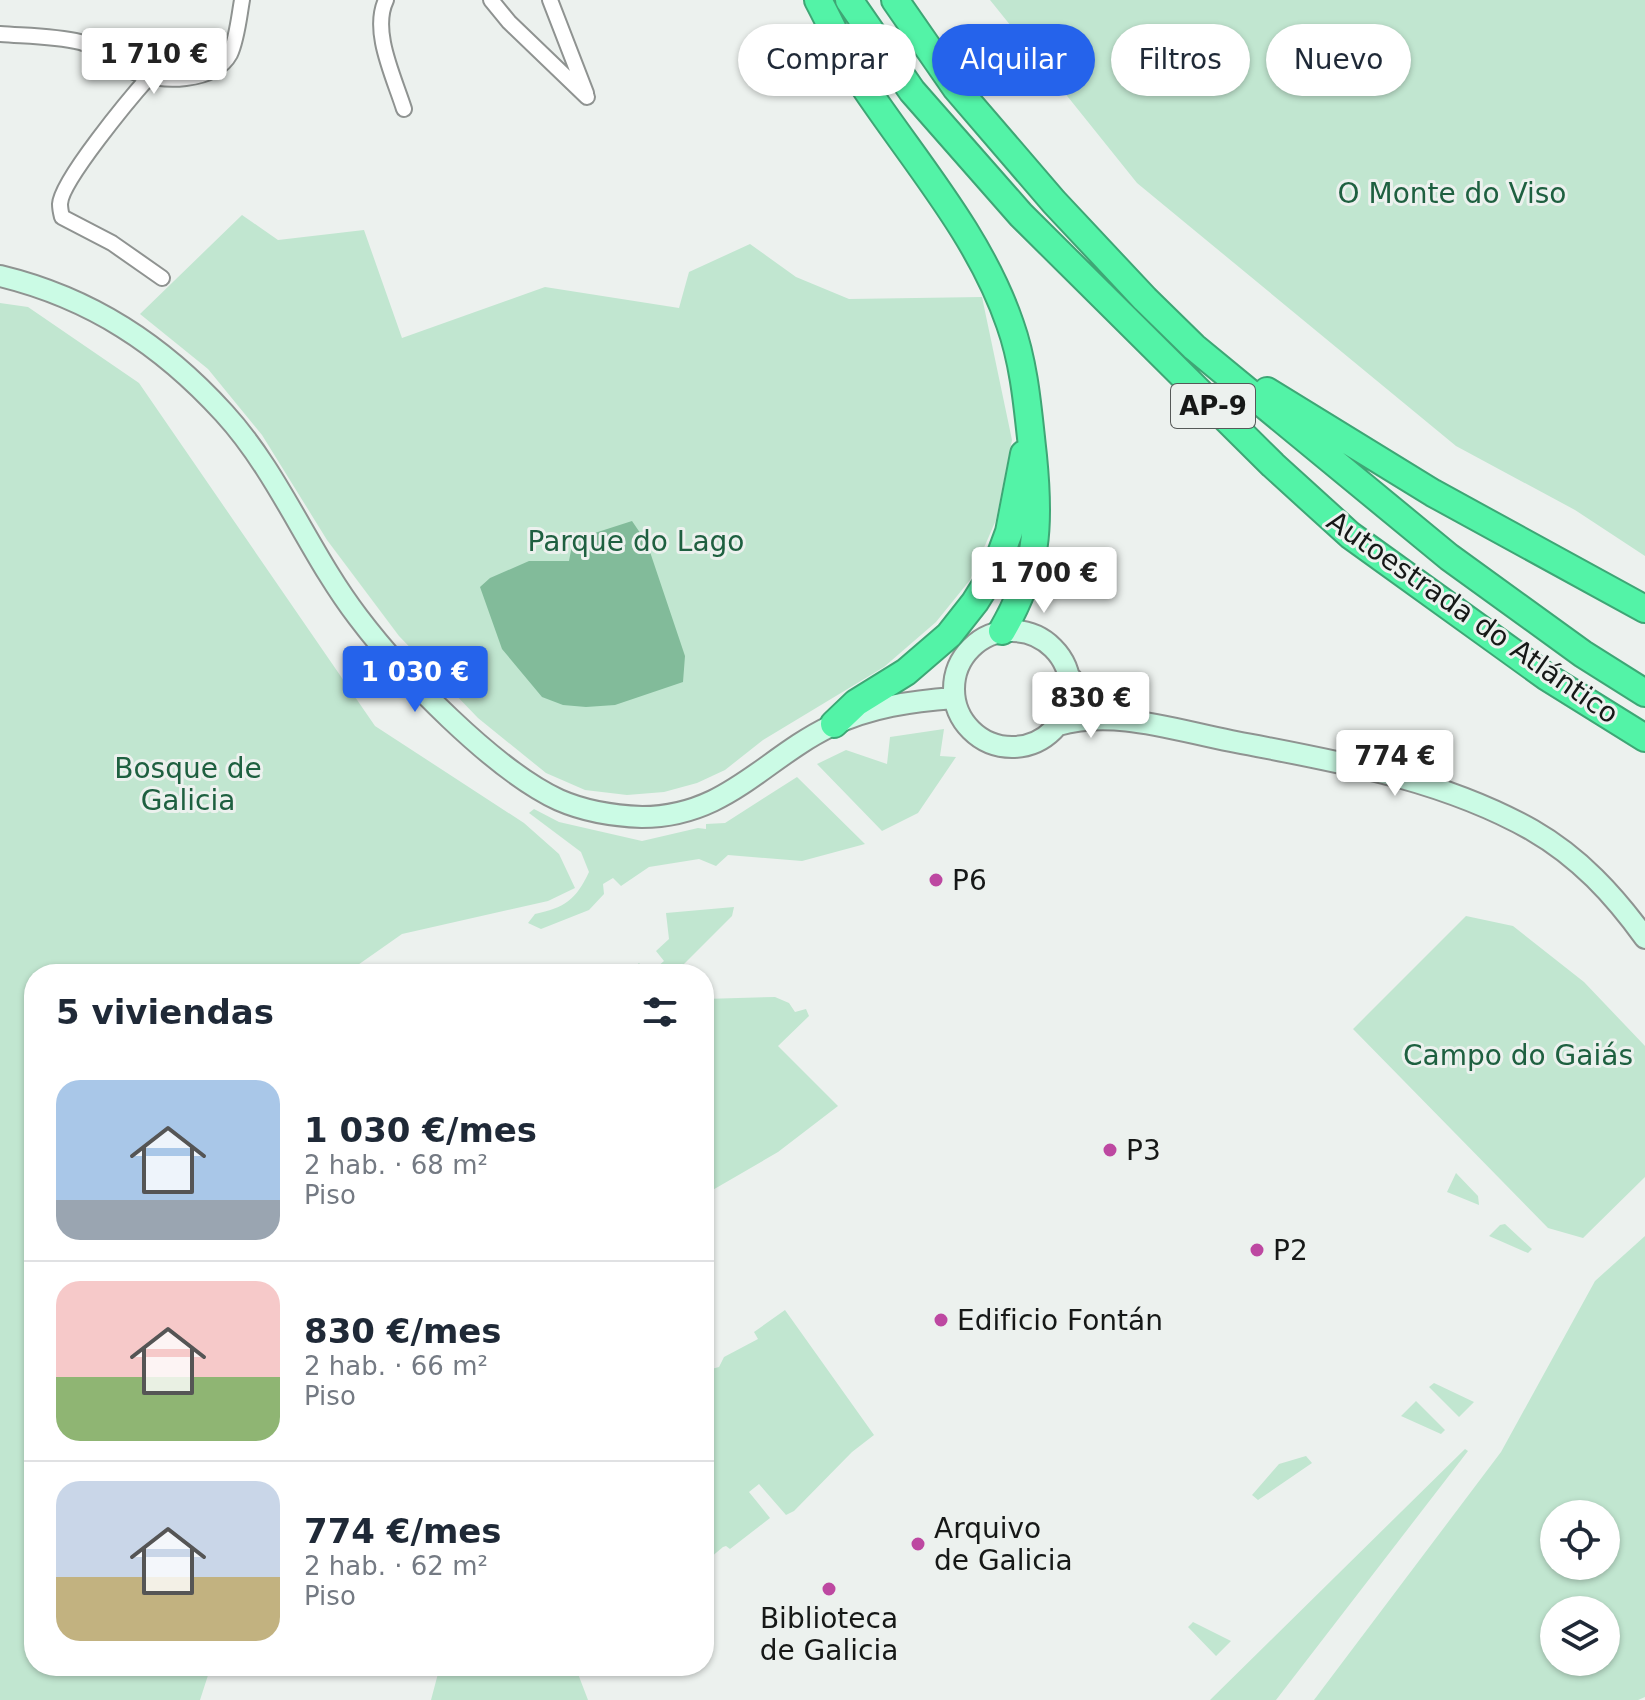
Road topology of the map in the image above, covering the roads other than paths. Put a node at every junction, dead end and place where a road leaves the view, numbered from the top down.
1 (242, 0) edge
2 (386, 0) edge
3 (491, 0) edge
4 (550, 0) edge
5 (818, 0) edge
6 (849, 0) edge
7 (895, 0) edge
8 (0, 34) edge
9 (149, 77) junction
10 (404, 109) dead end
11 (0, 276) edge
12 (162, 278) dead end
13 (1194, 347) junction
14 (1029, 423) junction
15 (1645, 609) edge
16 (1002, 631) junction
17 (1069, 676) junction
18 (1645, 693) edge
19 (954, 698) junction
20 (1120, 719) junction
21 (834, 724) junction
22 (1058, 725) junction
23 (1645, 738) edge
24 (1645, 938) edge

1 - 9 street
2 - 10 street
3 - 4 street
5 - 14 highway
6 - 23 highway, Autoestrada do Atlántico / AP-9
7 - 13 highway, Autoestrada do Atlántico / AP-9
8 - 9 street
9 - 12 street
11 - 21 street
13 - 15 highway
13 - 18 highway, Autoestrada do Atlántico / AP-9
14 - 16 highway
14 - 21 highway
16 - 17 street
16 - 19 street
17 - 20 street
17 - 22 street
19 - 21 street
19 - 22 street
20 - 22 street
20 - 24 street

